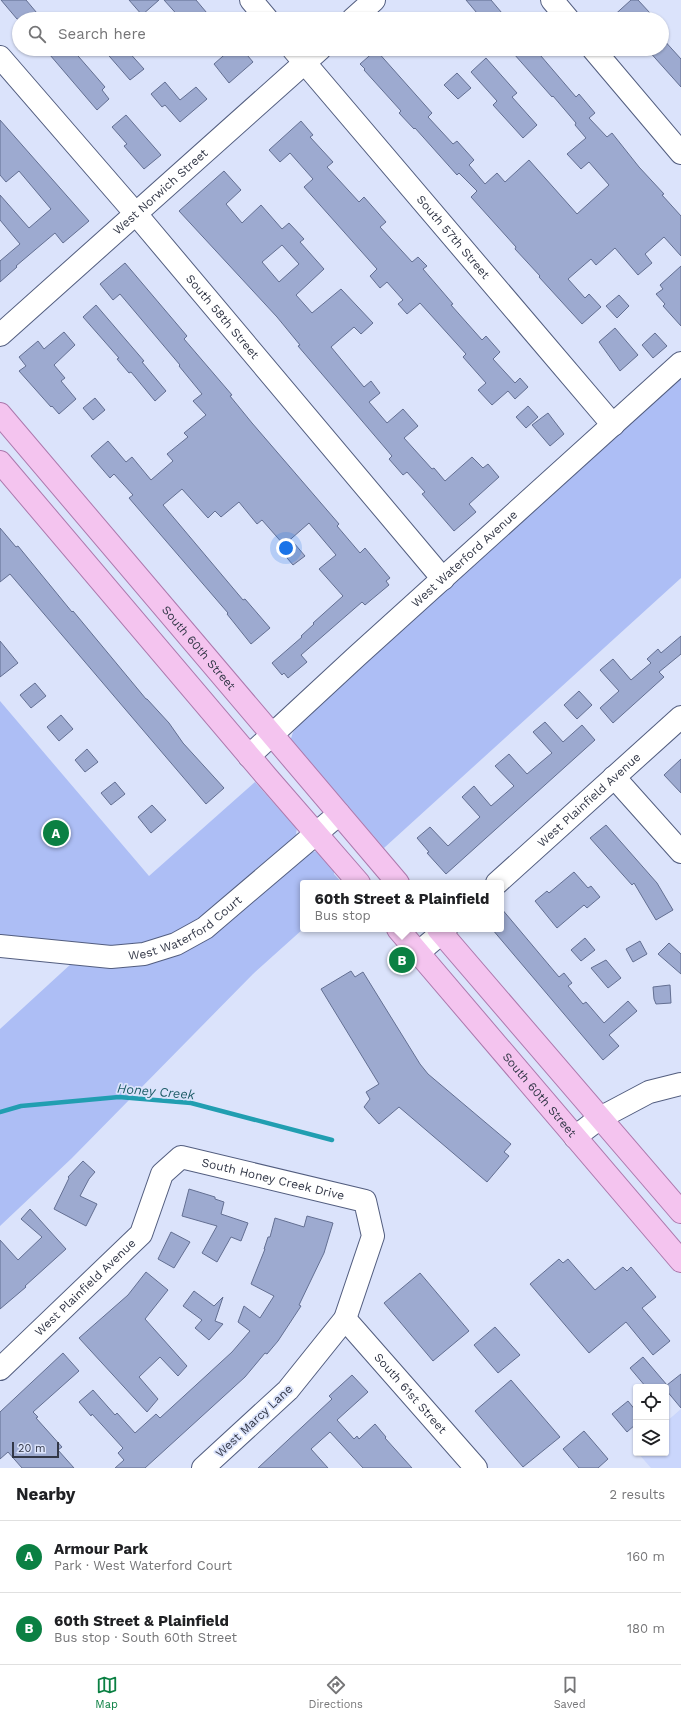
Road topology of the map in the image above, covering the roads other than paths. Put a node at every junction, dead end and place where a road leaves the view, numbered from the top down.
1 (251, 0) edge
2 (374, 0) edge
3 (552, 0) edge
4 (261, 12) edge
5 (361, 12) edge
6 (562, 12) edge
7 (304, 56) edge
8 (308, 56) edge
9 (599, 56) edge
10 (0, 57) edge
11 (681, 153) edge
12 (136, 214) junction
13 (0, 335) edge
14 (681, 364) edge
15 (0, 414) edge
16 (613, 425) junction
17 (0, 462) edge
18 (443, 579) junction
19 (681, 717) edge
20 (272, 735) junction
21 (249, 756) junction
22 (614, 777) junction
23 (339, 814) junction
24 (317, 834) junction
25 (681, 852) edge
26 (356, 880) edge
27 (395, 880) edge
28 (500, 880) edge
29 (400, 932) edge
30 (439, 932) edge
31 (443, 932) edge
32 (0, 946) edge
33 (418, 953) junction
34 (681, 1084) edge
35 (600, 1118) junction
36 (575, 1137) junction
37 (181, 1157) joint
38 (365, 1201) joint
39 (681, 1212) edge
40 (681, 1261) edge
41 (345, 1318) junction
42 (0, 1369) edge
43 (203, 1468) edge
44 (476, 1468) edge

1 - 4 street
2 - 5 street
3 - 6 street
7 - 12 street, West Norwich Street
8 - 16 street, South 57th Street
9 - 11 street
10 - 12 street, South 58th Street
12 - 13 street, West Norwich Street
12 - 18 street, South 58th Street
14 - 16 street, West Waterford Avenue
15 - 20 main road, South 60th Street
16 - 18 street, West Waterford Avenue
17 - 21 main road
18 - 20 street, West Waterford Avenue
19 - 22 street, West Plainfield Avenue
20 - 21 street, West Waterford Avenue
20 - 23 main road, South 60th Street
21 - 24 main road
22 - 25 street
22 - 28 street, West Plainfield Avenue
23 - 24 street, West Waterford Court
23 - 27 main road, South 60th Street
24 - 26 main road
24 - 32 street, West Waterford Court
29 - 33 main road, South 60th Street
30 - 33 street
31 - 35 main road
33 - 36 main road, South 60th Street
34 - 35 street
35 - 36 street
35 - 39 main road
36 - 40 main road, South 60th Street
37 - 38 street, South Honey Creek Drive
37 - 42 street, West Plainfield Avenue
38 - 41 street, West Marcy Lane
41 - 43 street, West Marcy Lane
41 - 44 street, South 61st Street

